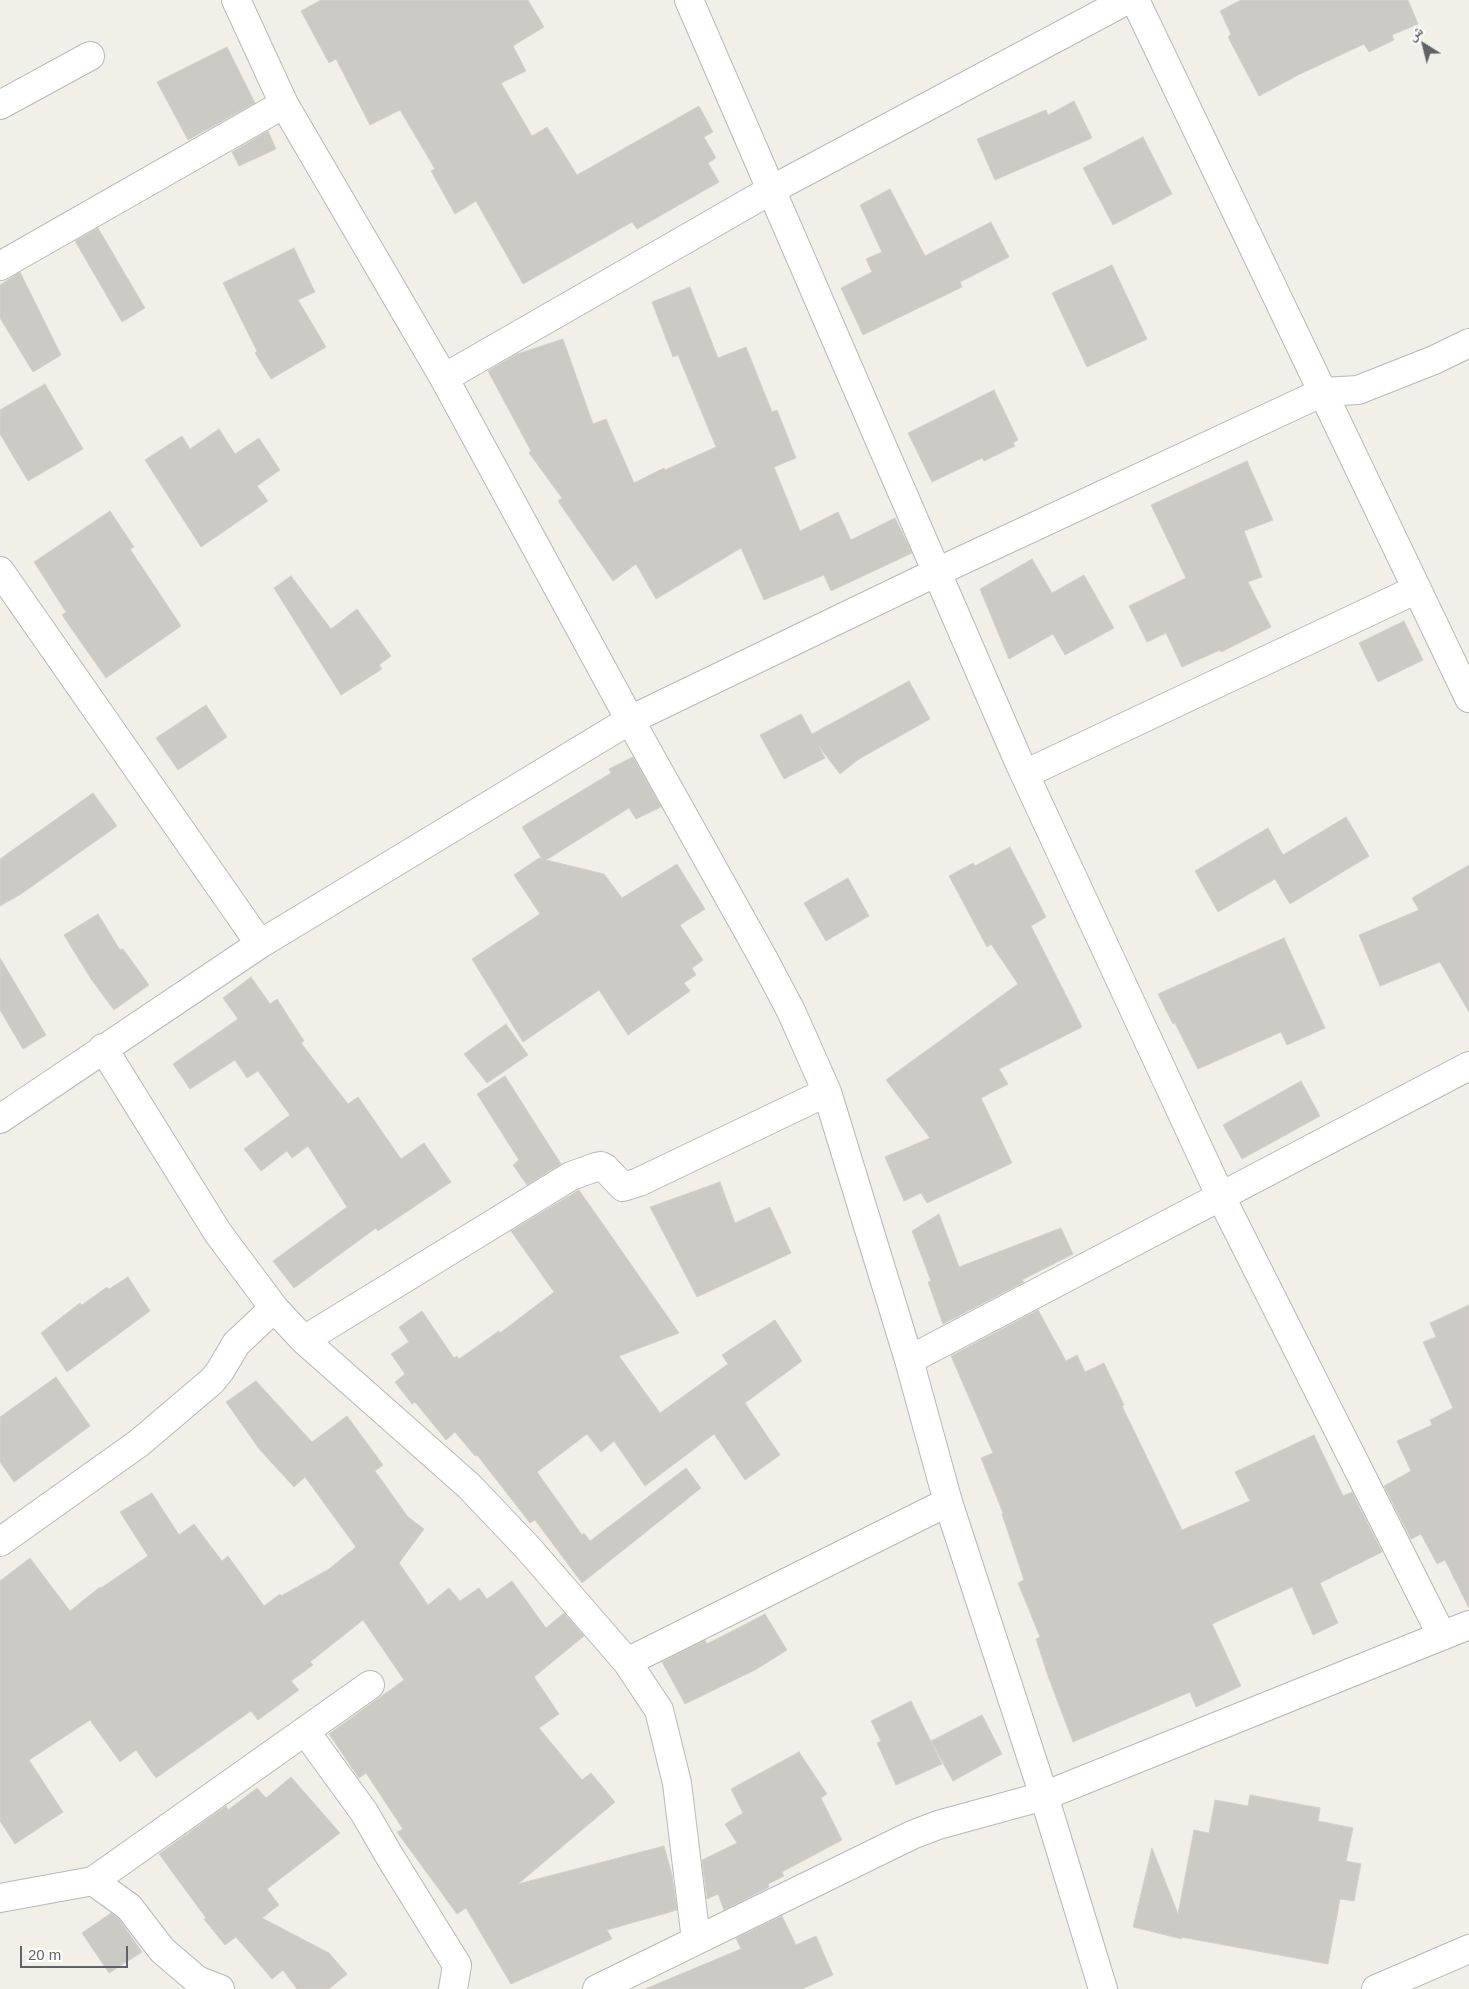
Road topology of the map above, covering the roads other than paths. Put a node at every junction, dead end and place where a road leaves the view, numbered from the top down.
1 (236, 0) edge
2 (689, 0) edge
3 (1127, 0) edge
4 (1135, 0) edge
5 (90, 56) dead end
6 (284, 104) junction
7 (0, 105) edge
8 (771, 190) junction
9 (0, 266) edge
10 (1469, 343) edge
11 (444, 378) junction
12 (1323, 392) junction
13 (0, 571) edge
14 (937, 572) junction
15 (1417, 589) junction
16 (1469, 698) edge
17 (630, 720) junction
18 (1025, 774) junction
19 (260, 944) junction
20 (103, 1048) junction
21 (1469, 1066) edge
22 (827, 1092) junction
23 (0, 1119) edge
24 (1220, 1195) junction
25 (274, 1308) junction
26 (304, 1340) junction
27 (909, 1360) junction
28 (948, 1502) junction
29 (0, 1542) edge
30 (1469, 1625) edge
31 (1442, 1636) junction
32 (627, 1662) junction
33 (370, 1685) dead end
34 (305, 1732) junction
35 (1044, 1796) junction
36 (93, 1881) junction
37 (0, 1898) edge
38 (696, 1940) junction
39 (1469, 1949) edge
40 (220, 1989) edge
41 (453, 1989) edge
42 (597, 1989) edge
43 (1103, 1989) edge
44 (1376, 1989) edge

1 - 6 street
2 - 8 street
3 - 8 street
4 - 12 street
5 - 7 street
6 - 9 street
6 - 11 street
8 - 11 street
8 - 14 street
10 - 12 street
11 - 17 street
12 - 14 street
12 - 15 street
13 - 19 street
14 - 17 street
14 - 18 street
15 - 16 street
15 - 18 street
17 - 19 street
17 - 22 street
18 - 24 street
19 - 20 street
20 - 23 street
20 - 25 street
21 - 24 street
22 - 26 street
22 - 27 street
24 - 27 street
24 - 31 street
25 - 26 street
25 - 29 street
26 - 32 street
27 - 28 street
28 - 32 street
28 - 35 street
30 - 31 street
31 - 35 street
32 - 38 street
33 - 34 street
34 - 36 street
34 - 41 street
35 - 38 street
35 - 43 street
36 - 37 street
36 - 40 street
38 - 42 street
39 - 44 street

